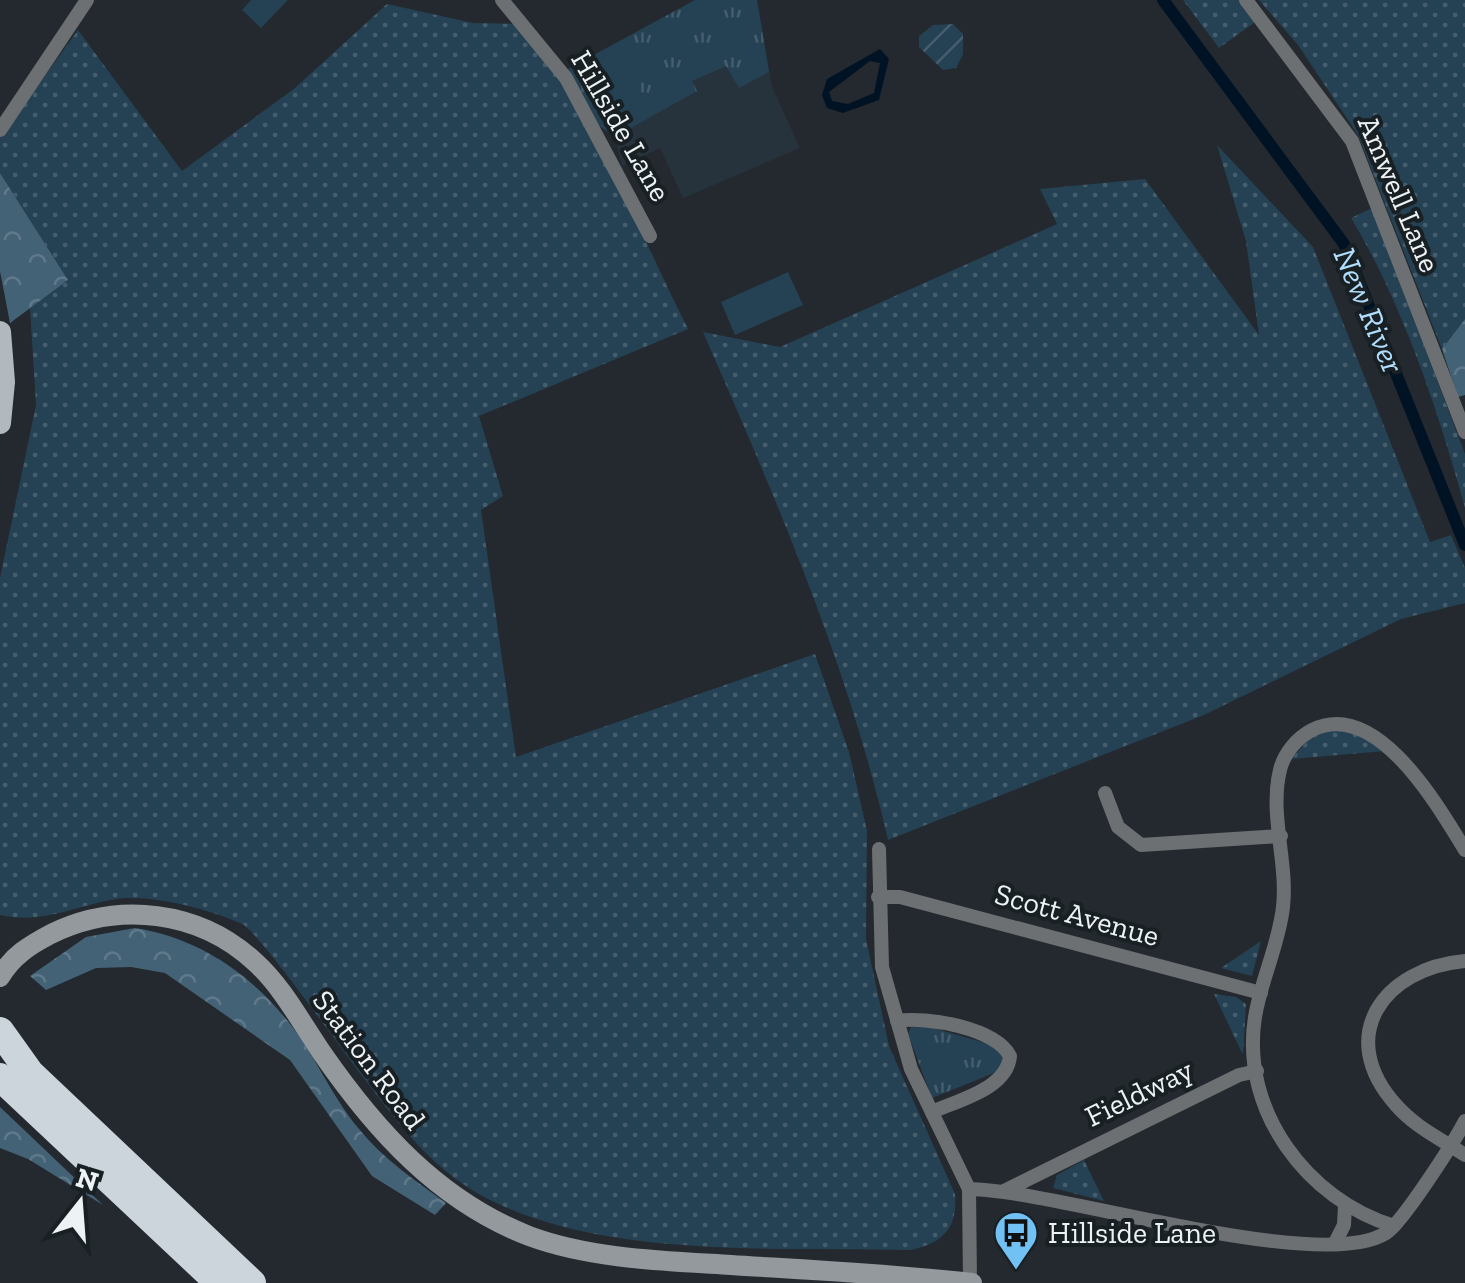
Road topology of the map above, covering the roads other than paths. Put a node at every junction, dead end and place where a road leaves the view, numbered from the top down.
1 (87, 0) edge
2 (502, 0) edge
3 (1246, 0) edge
4 (0, 130) edge
5 (650, 236) dead end
6 (0, 332) edge
7 (0, 423) edge
8 (1465, 432) edge
9 (1105, 794) dead end
10 (1281, 836) junction
11 (879, 848) dead end
12 (1465, 850) edge
13 (878, 897) junction
14 (27, 946) junction
15 (0, 947) edge
16 (1465, 961) edge
17 (0, 977) edge
18 (1261, 993) junction
19 (897, 1020) junction
20 (0, 1031) edge
21 (1256, 1071) junction
22 (0, 1077) edge
23 (932, 1112) junction
24 (1465, 1121) edge
25 (1450, 1144) junction
26 (1465, 1155) edge
27 (1048, 1170) junction
28 (968, 1189) junction
29 (1003, 1192) junction
30 (1050, 1201) junction
31 (1345, 1205) junction
32 (1394, 1226) junction
33 (1335, 1243) junction
34 (219, 1283) edge
35 (252, 1283) edge
36 (971, 1283) edge

1 - 4 street
2 - 5 street, Hillside Lane
3 - 8 street, Amwell Lane
6 - 7 main road
9 - 10 street
10 - 12 street
10 - 18 street
11 - 13 street
13 - 18 street, Scott Avenue
13 - 19 street
14 - 15 main road, Station Road
14 - 17 main road, Station Road
14 - 36 main road, Station Road
16 - 25 street
18 - 21 street
19 - 23 street
19 - 23 street
20 - 35 highway
21 - 27 street, Fieldway
21 - 31 street
22 - 34 highway
23 - 28 street
24 - 25 street
25 - 26 street
25 - 32 street
27 - 29 street, Fieldway
27 - 30 street
28 - 29 street
28 - 36 street
29 - 30 street
30 - 33 street
31 - 32 street
31 - 33 street
32 - 33 street

